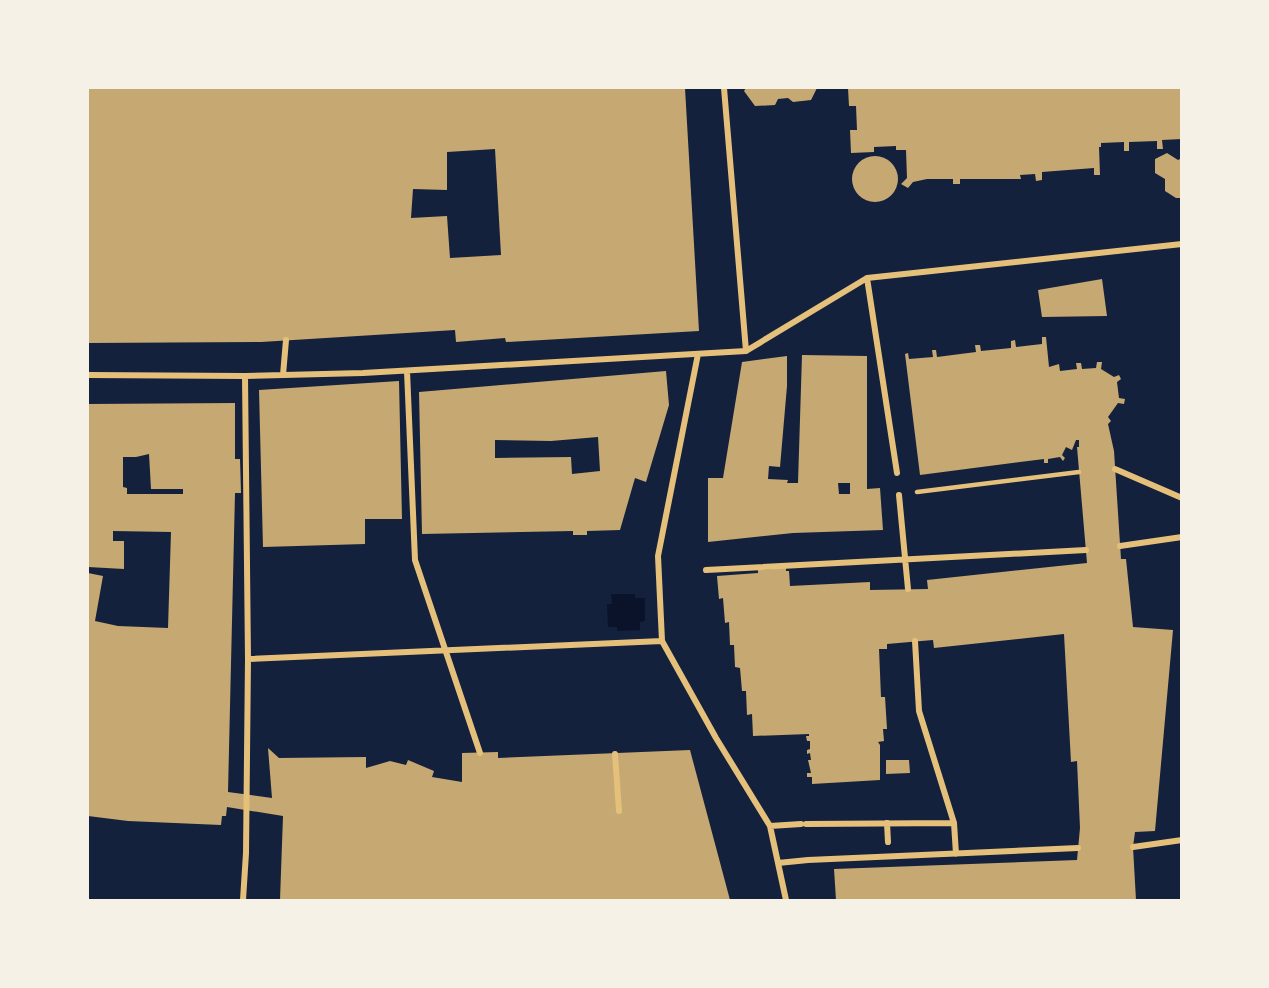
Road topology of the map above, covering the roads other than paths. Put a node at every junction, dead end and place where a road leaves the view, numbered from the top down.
1 (724, 88) edge
2 (1181, 244) edge
3 (867, 278) junction
4 (286, 341) dead end
5 (746, 351) junction
6 (698, 354) junction
7 (407, 371) junction
8 (88, 375) edge
9 (284, 375) junction
10 (245, 376) junction
11 (1115, 469) dead end
12 (897, 473) dead end
13 (900, 495) road end
14 (1181, 498) edge
15 (1181, 537) edge
16 (1120, 546) dead end
17 (1086, 550) dead end
18 (905, 559) junction
19 (706, 570) dead end
20 (908, 589) dead end
21 (662, 641) junction
22 (915, 641) dead end
23 (446, 652) junction
24 (248, 659) junction
25 (480, 753) dead end
26 (615, 754) dead end
27 (618, 811) dead end
28 (887, 823) junction
29 (954, 823) junction
30 (770, 826) junction
31 (1181, 840) edge
32 (1133, 847) dead end
33 (1078, 848) dead end
34 (956, 854) junction
35 (888, 856) junction
36 (778, 863) junction
37 (243, 901) edge
38 (786, 901) edge

1 - 5 street
2 - 3 street
3 - 5 street
3 - 12 street
4 - 9 street
5 - 6 street
6 - 7 street
6 - 21 street
7 - 9 street
7 - 23 street
8 - 10 street
9 - 10 street
10 - 24 street
11 - 14 street
13 - 18 street
15 - 16 street
17 - 18 street
18 - 19 street
18 - 20 street
21 - 23 street
21 - 30 street
22 - 29 street
23 - 24 street
23 - 25 street
24 - 37 street
26 - 27 street
28 - 29 street
28 - 30 street
28 - 35 street
29 - 34 street
30 - 36 street
31 - 32 street
33 - 34 street
34 - 35 street
35 - 36 street
36 - 38 street

